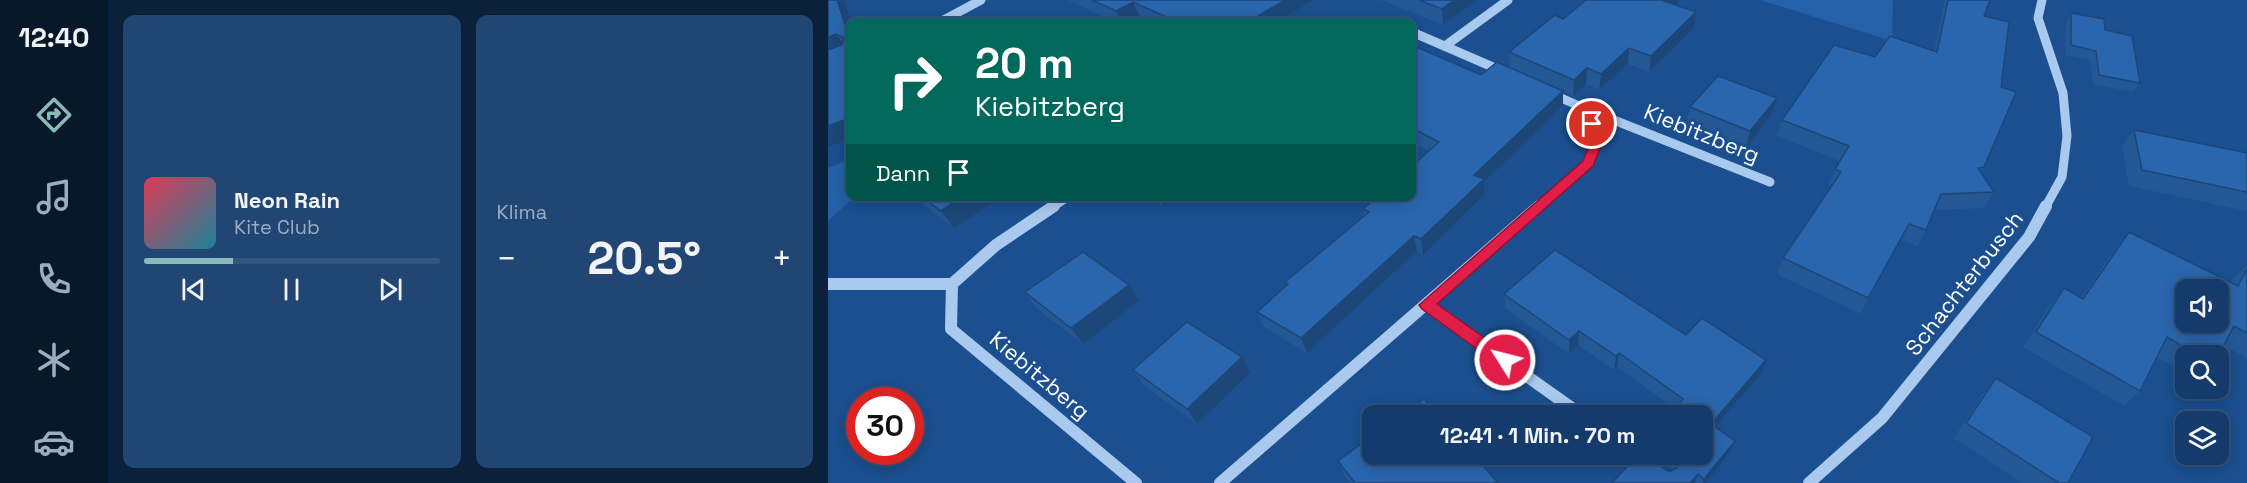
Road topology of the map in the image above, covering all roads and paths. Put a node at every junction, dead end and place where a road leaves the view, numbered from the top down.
1 (981, 0) edge
2 (1508, 0) edge
3 (2042, 0) edge
4 (947, 18) edge
5 (1416, 34) edge
6 (1445, 46) junction
7 (1510, 75) edge
8 (1543, 90) edge
9 (1586, 109) junction
10 (1770, 182) dead end
11 (1061, 201) edge
12 (952, 284) junction
13 (828, 285) edge
14 (1427, 305) junction
15 (1568, 405) edge
16 (1136, 483) edge
17 (1220, 483) edge
18 (1809, 483) edge

1 - 4 street
2 - 6 street
3 - 18 street, Schachterbusch
5 - 6 street
6 - 7 street
8 - 9 street, Kiebitzberg
9 - 10 street, Kiebitzberg
9 - 14 street
11 - 12 street
12 - 13 street
12 - 16 street, Kiebitzberg
14 - 15 street
14 - 17 street

